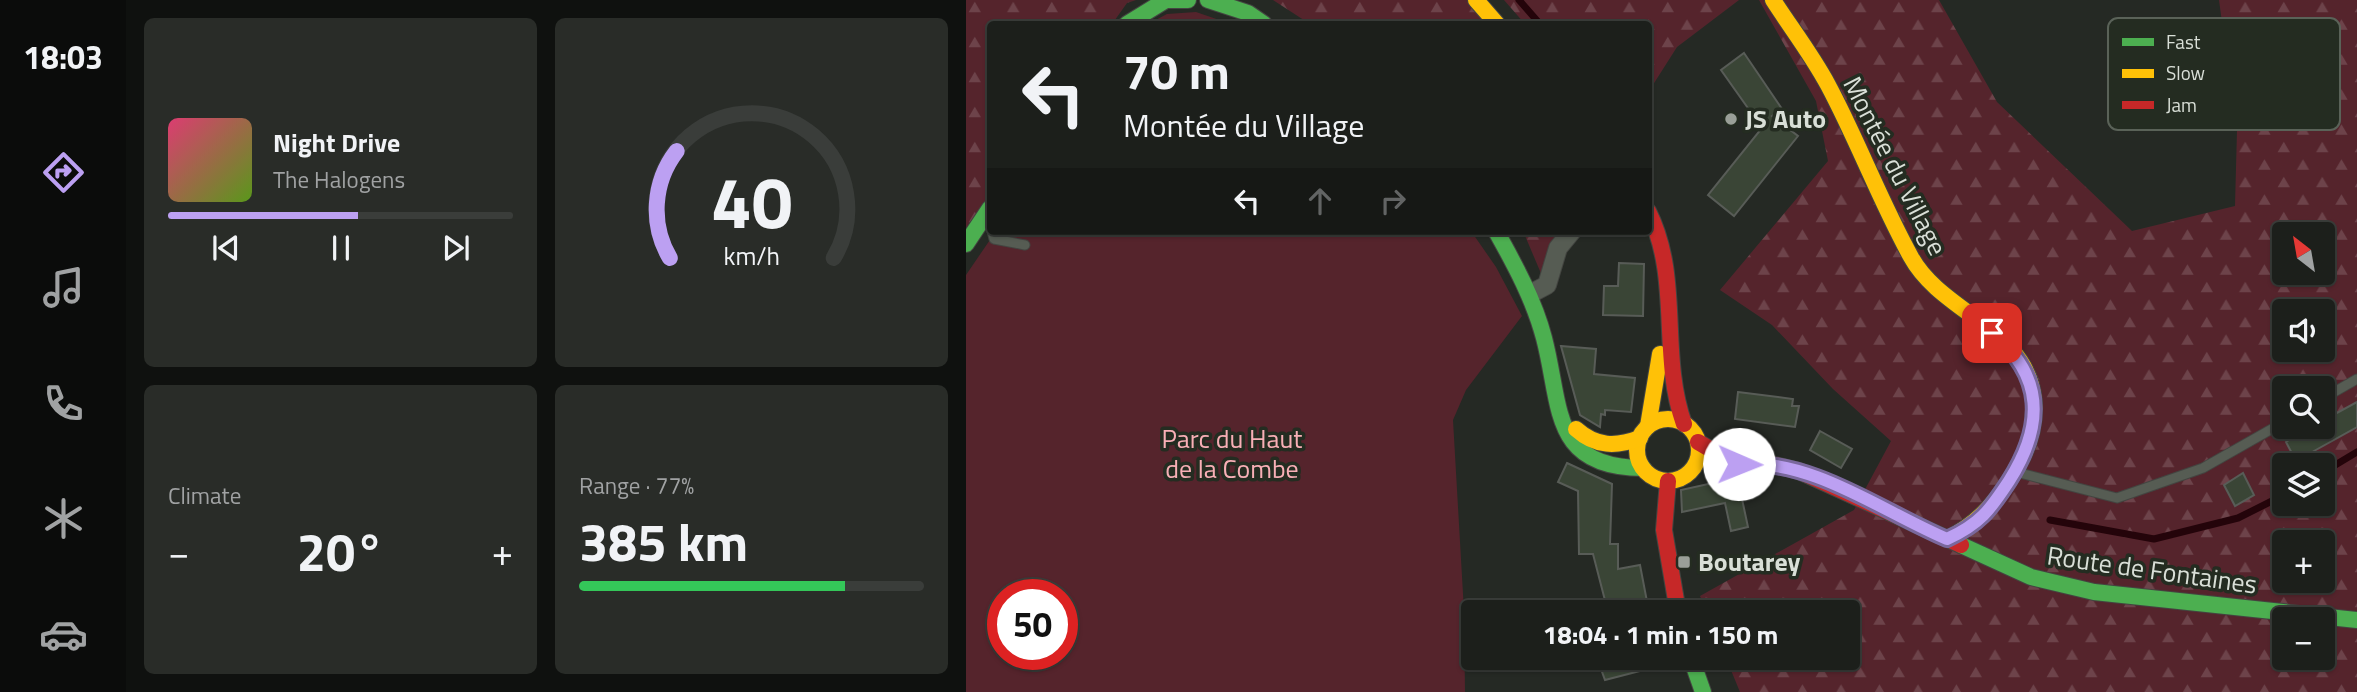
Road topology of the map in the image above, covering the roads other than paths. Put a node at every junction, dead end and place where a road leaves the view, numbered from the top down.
1 (1188, 0) edge
2 (1208, 0) edge
3 (1476, 0) edge
4 (1773, 0) edge
5 (1132, 21) edge
6 (1260, 21) edge
7 (1494, 21) edge
8 (1652, 222) edge
9 (987, 223) edge
10 (993, 235) edge
11 (1498, 235) edge
12 (1569, 235) edge
13 (966, 244) edge
14 (1025, 245) dead end
15 (1530, 294) junction
16 (1667, 319) junction
17 (2357, 379) edge
18 (1553, 380) junction
19 (2335, 392) edge
20 (1685, 424) junction
21 (2272, 429) edge
22 (1644, 432) junction
23 (1698, 442) junction
24 (1763, 463) junction
25 (1693, 468) junction
26 (1647, 472) junction
27 (2015, 472) junction
28 (1668, 481) junction
29 (1947, 539) junction
30 (1665, 540) junction
31 (1676, 600) edge
32 (2357, 620) edge
33 (1695, 670) edge
34 (1703, 692) edge

1 - 5 main road
2 - 6 main road
3 - 7 main road
4 - 27 main road, Montée du Village
8 - 16 main road
9 - 13 main road
10 - 14 lane
11 - 15 main road
12 - 15 street
15 - 18 main road
16 - 20 main road
16 - 22 main road
17 - 19 lane
18 - 22 main road
18 - 26 main road
20 - 22 main road
20 - 23 main road
21 - 27 lane
22 - 26 main road
23 - 24 main road
23 - 25 main road
24 - 25 main road
24 - 29 main road, Route de Fontaines
25 - 28 main road
26 - 28 main road
26 - 30 main road
27 - 29 main road, Montée du Village
28 - 30 main road
29 - 32 main road, Route de Fontaines
30 - 31 main road
33 - 34 main road

